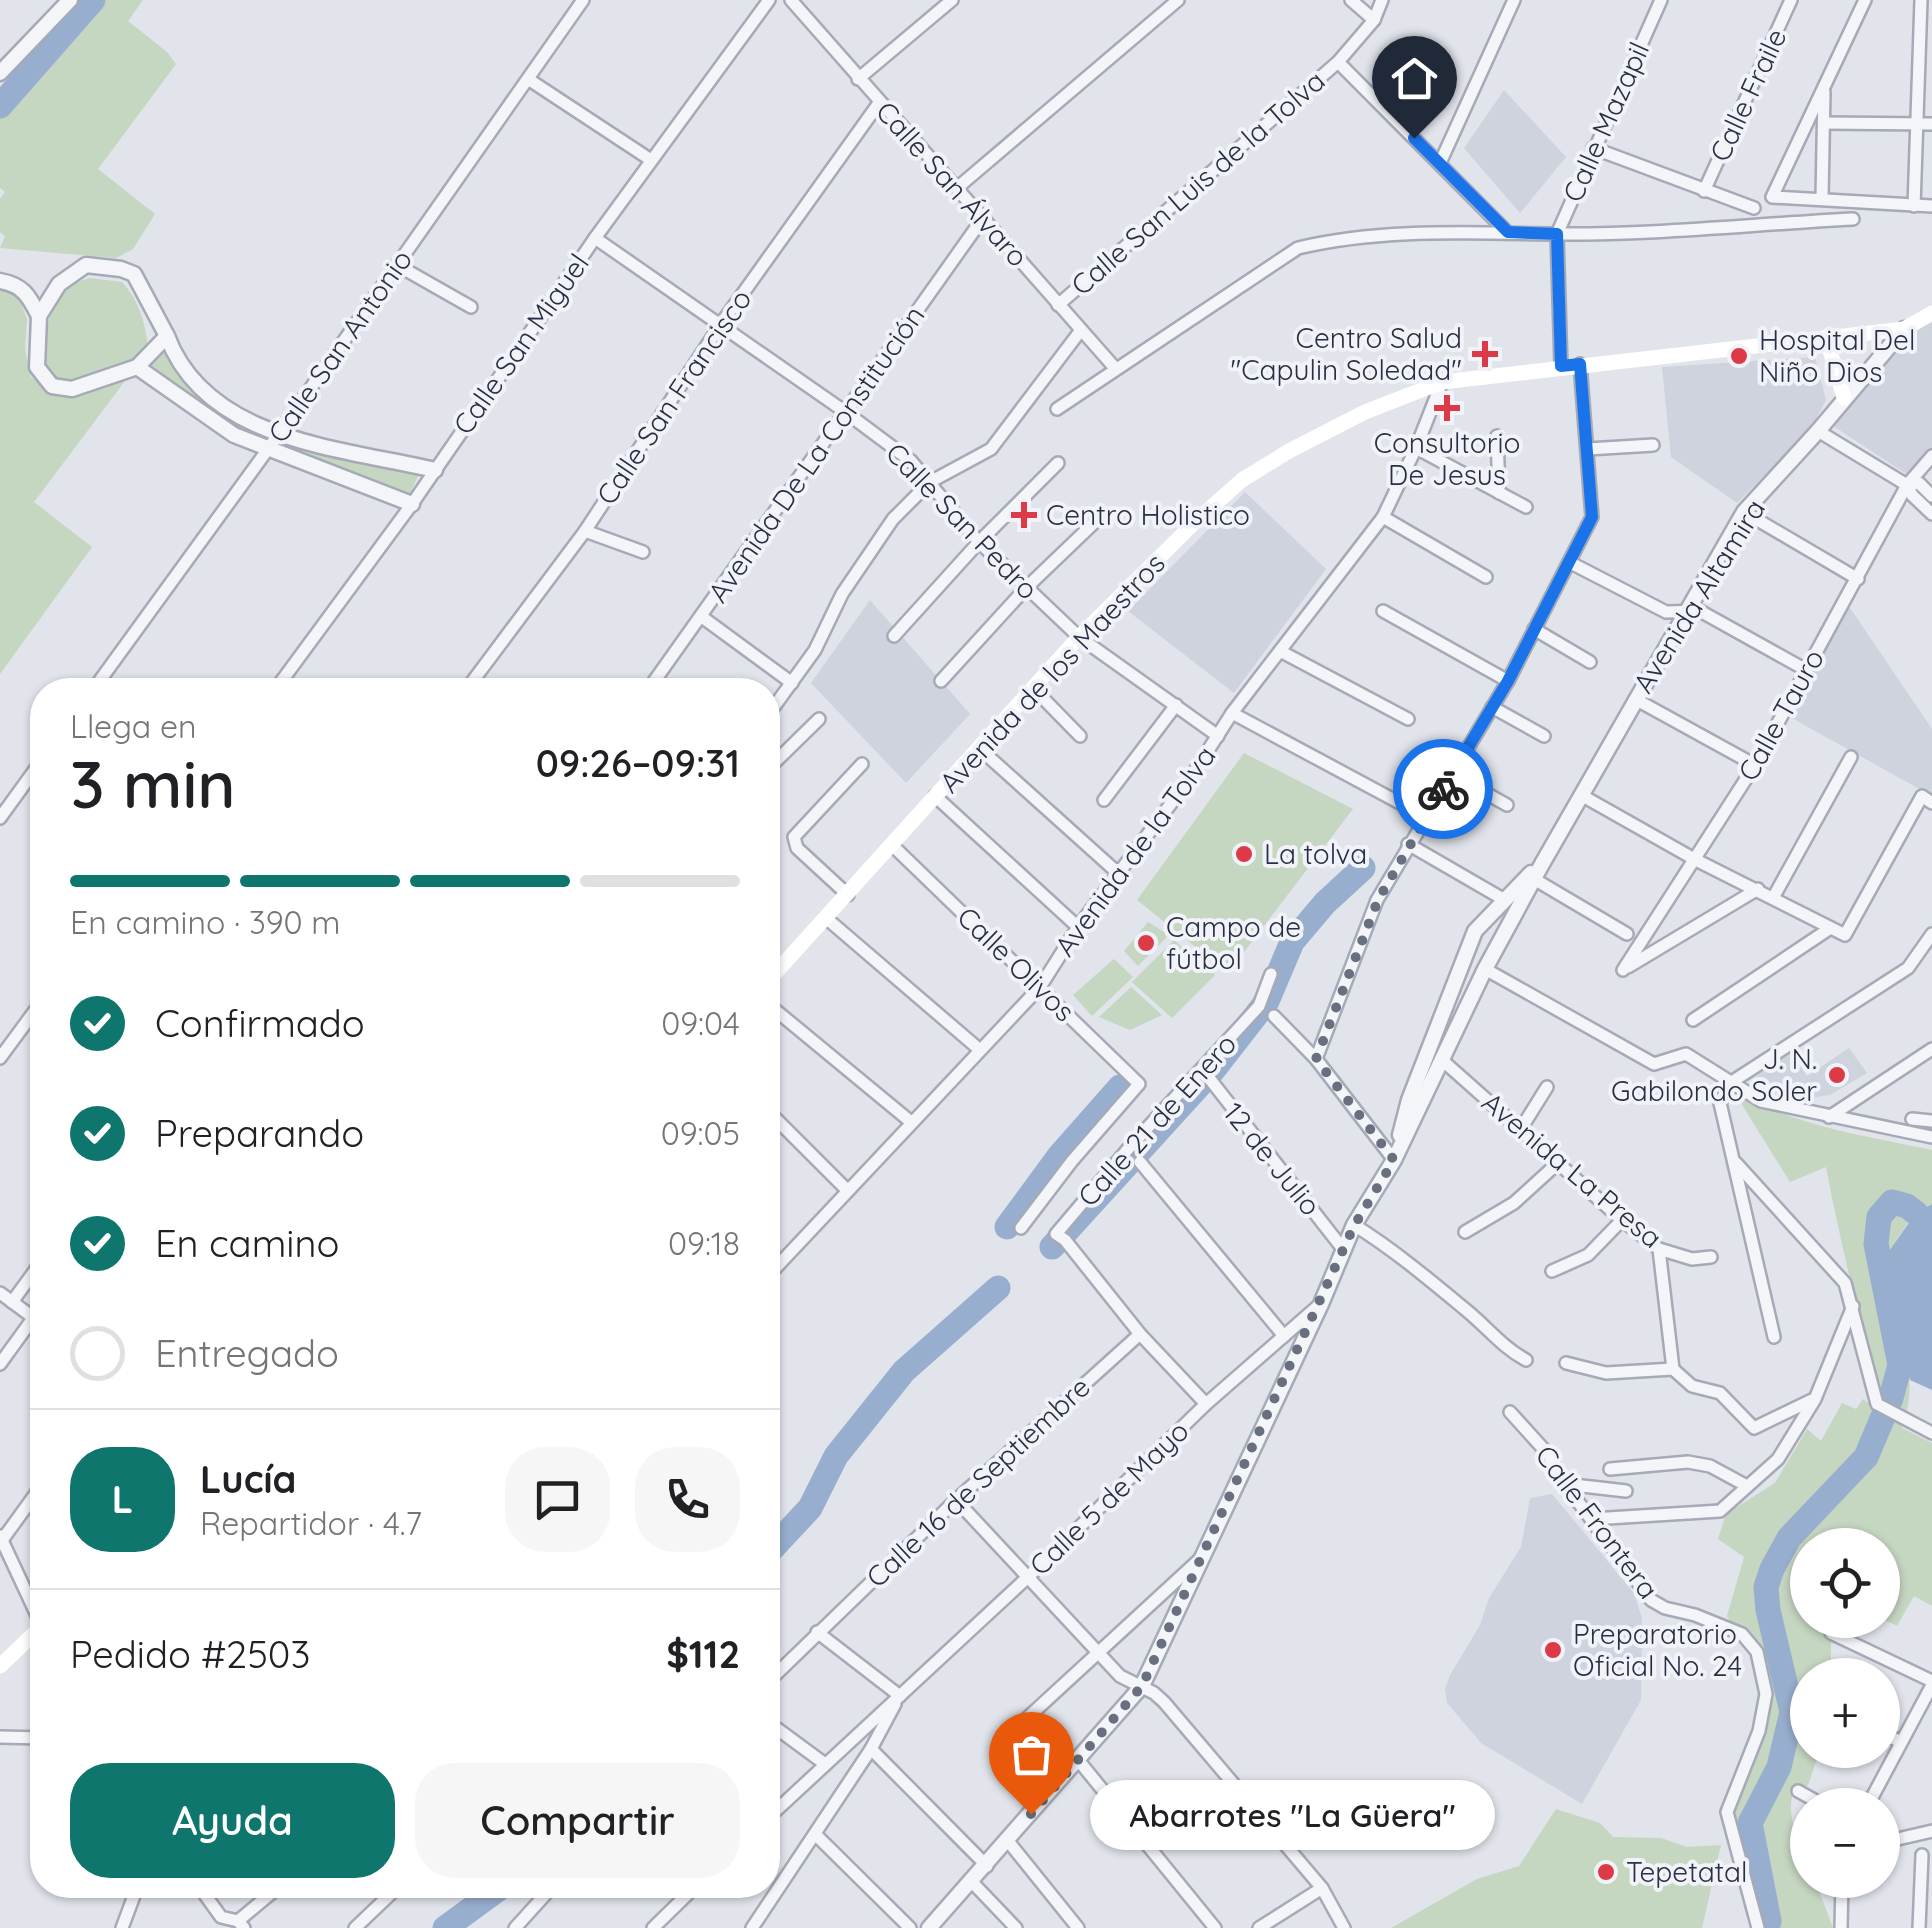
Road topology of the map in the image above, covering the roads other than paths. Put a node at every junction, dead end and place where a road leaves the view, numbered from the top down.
1 (70, 0) edge
2 (583, 0) edge
3 (770, 0) edge
4 (791, 0) edge
5 (952, 0) edge
6 (1178, 0) edge
7 (1351, 0) edge
8 (1382, 0) edge
9 (1514, 0) edge
10 (1660, 0) edge
11 (1792, 0) edge
12 (1866, 0) edge
13 (1921, 0) edge
14 (1374, 20) junction
15 (1338, 62) junction
16 (0, 72) edge
17 (528, 79) junction
18 (858, 79) junction
19 (1824, 88) junction
20 (879, 102) junction
21 (1824, 124) junction
22 (1918, 124) junction
23 (1932, 124) edge
24 (1593, 148) junction
25 (650, 160) junction
26 (1440, 163) junction
27 (957, 188) junction
28 (1704, 191) junction
29 (1822, 198) junction
30 (1914, 206) junction
31 (1932, 206) edge
32 (1754, 208) dead end
33 (983, 218) junction
34 (1853, 219) dead end
35 (1508, 232) junction
36 (1557, 234) junction
37 (595, 238) junction
38 (398, 264) junction
39 (0, 281) edge
40 (1058, 304) junction
41 (471, 307) dead end
42 (1932, 313) edge
43 (39, 316) junction
44 (721, 324) junction
45 (1904, 328) junction
46 (1081, 330) junction
47 (167, 336) junction
48 (1826, 337) junction
49 (1580, 364) junction
50 (1561, 366) junction
51 (137, 367) junction
52 (1115, 368) junction
53 (1442, 382) junction
54 (1844, 398) junction
55 (1057, 409) dead end
56 (844, 411) junction
57 (1818, 432) junction
58 (279, 434) junction
59 (1498, 436) dead end
60 (1653, 445) dead end
61 (1416, 448) junction
62 (268, 449) junction
63 (1588, 449) junction
64 (1932, 456) edge
65 (1058, 463) dead end
66 (434, 470) junction
67 (930, 482) junction
68 (1907, 484) junction
69 (1499, 493) junction
70 (1932, 496) edge
71 (412, 504) junction
72 (1526, 507) dead end
73 (1744, 512) junction
74 (1932, 514) edge
75 (1383, 517) junction
76 (1098, 519) dead end
77 (585, 532) junction
78 (979, 542) junction
79 (643, 552) dead end
80 (1569, 562) junction
81 (1486, 577) dead end
82 (1858, 579) junction
83 (1026, 588) junction
84 (1383, 611) dead end
85 (1683, 614) junction
86 (702, 617) junction
87 (1534, 629) junction
88 (894, 636) dead end
89 (1080, 637) junction
90 (1280, 652) junction
91 (1590, 662) dead end
92 (1806, 670) junction
93 (103, 678) edge
94 (283, 678) edge
95 (475, 678) edge
96 (657, 678) edge
97 (942, 681) dead end
98 (1508, 681) junction
99 (792, 683) junction
100 (1034, 689) junction
101 (780, 699) edge
102 (1635, 699) junction
103 (1176, 705) junction
104 (1492, 707) junction
105 (1232, 712) junction
106 (1408, 718) dead end
107 (819, 719) dead end
108 (1080, 736) dead end
109 (1218, 736) junction
110 (1544, 736) dead end
111 (980, 749) junction
112 (780, 757) edge
113 (1851, 757) dead end
114 (862, 764) dead end
115 (1755, 765) junction
116 (1452, 774) junction
117 (30, 777) edge
118 (1581, 795) junction
119 (935, 796) junction
120 (1927, 799) edge
121 (1104, 800) dead end
122 (1507, 804) dead end
123 (1424, 816) junction
124 (0, 818) edge
125 (892, 844) junction
126 (1408, 844) junction
127 (1696, 860) junction
128 (1542, 864) junction
129 (1118, 874) junction
130 (1534, 879) junction
131 (1758, 889) junction
132 (848, 895) junction
133 (1772, 898) junction
134 (1503, 900) junction
135 (826, 918) junction
136 (1078, 926) junction
137 (1829, 929) junction
138 (1627, 934) dead end
139 (1932, 934) edge
140 (780, 968) edge
141 (1485, 969) junction
142 (1272, 974) dead end
143 (1040, 986) junction
144 (780, 1014) edge
145 (1274, 1016) dead end
146 (30, 1017) edge
147 (1693, 1020) dead end
148 (1932, 1049) edge
149 (980, 1050) junction
150 (0, 1058) edge
151 (1316, 1059) junction
152 (1442, 1060) junction
153 (1205, 1074) junction
154 (1730, 1084) junction
155 (1547, 1087) dead end
156 (1830, 1117) junction
157 (1912, 1119) dead end
158 (1932, 1121) edge
159 (780, 1122) edge
160 (912, 1122) junction
161 (1522, 1128) junction
162 (1932, 1137) edge
163 (1394, 1160) junction
164 (1140, 1162) dead end
165 (1559, 1162) junction
166 (1736, 1162) junction
167 (847, 1190) junction
168 (1622, 1220) junction
169 (1354, 1226) junction
170 (1020, 1228) dead end
171 (1465, 1232) dead end
172 (1343, 1249) junction
173 (1659, 1249) junction
174 (1711, 1257) dead end
175 (780, 1262) edge
176 (1552, 1271) dead end
177 (30, 1277) edge
178 (0, 1293) edge
179 (12, 1302) junction
180 (1320, 1304) junction
181 (1853, 1306) junction
182 (30, 1315) edge
183 (30, 1330) edge
184 (1140, 1334) junction
185 (1284, 1336) junction
186 (1774, 1337) dead end
187 (1526, 1360) dead end
188 (1566, 1363) dead end
189 (0, 1364) edge
190 (1673, 1370) junction
191 (1815, 1399) junction
192 (1206, 1404) junction
193 (1510, 1412) dead end
194 (1932, 1432) edge
195 (1610, 1468) dead end
196 (1564, 1484) junction
197 (1748, 1486) junction
198 (1626, 1491) dead end
199 (30, 1500) edge
200 (956, 1500) junction
201 (1592, 1519) junction
202 (1, 1539) edge
203 (1200, 1559) junction
204 (1029, 1576) junction
205 (30, 1601) edge
206 (817, 1632) junction
207 (30, 1637) edge
208 (1841, 1638) edge
209 (1098, 1651) junction
210 (0, 1666) edge
211 (780, 1670) edge
212 (1932, 1683) edge
213 (1142, 1686) junction
214 (900, 1696) junction
215 (780, 1731) edge
216 (1012, 1732) dead end
217 (0, 1738) edge
218 (30, 1738) edge
219 (1902, 1742) joint
220 (872, 1749) junction
221 (1078, 1760) junction
222 (826, 1764) junction
223 (1877, 1788) edge
224 (780, 1807) edge
225 (1932, 1831) edge
226 (815, 1834) junction
227 (1900, 1839) edge
228 (1008, 1841) junction
229 (1922, 1854) dead end
230 (987, 1866) junction
231 (1926, 1881) edge
232 (972, 1882) junction
233 (1322, 1888) junction
234 (780, 1891) edge
235 (133, 1898) edge
236 (207, 1898) edge
237 (268, 1898) edge
238 (386, 1898) edge
239 (542, 1898) edge
240 (683, 1898) edge
241 (776, 1898) edge
242 (1842, 1898) edge
243 (241, 1924) edge
244 (759, 1925) edge
245 (1758, 1927) edge
246 (122, 1928) edge
247 (355, 1928) edge
248 (515, 1928) edge
249 (652, 1928) edge
250 (910, 1928) edge
251 (929, 1928) edge
252 (1016, 1928) edge
253 (1078, 1928) edge
254 (1215, 1928) edge
255 (1259, 1928) edge
256 (1344, 1928) edge
257 (1841, 1928) edge
258 (1919, 1928) edge

1 - 16 street
2 - 17 street, Calle San Antonio
3 - 25 street, Calle San Miguel
4 - 18 street, Calle San Álvaro
5 - 18 street
6 - 27 street
7 - 14 street
8 - 14 street, Calle San Luis de la Tolva
9 - 26 street
10 - 24 street, Calle Mazapil
11 - 28 street, Calle Fraile
12 - 19 street
13 - 22 street
14 - 15 street, Calle San Luis de la Tolva
15 - 26 street
15 - 40 street, Calle San Luis de la Tolva
17 - 25 street
17 - 38 street, Calle San Antonio
18 - 20 street, Calle San Álvaro
19 - 21 street
19 - 29 street
20 - 27 street, Calle San Álvaro
20 - 44 street, Calle San Francisco
21 - 22 street
21 - 29 street
22 - 23 street
22 - 30 street
24 - 28 street
24 - 36 street, Calle Mazapil
25 - 37 street, Calle San Miguel
26 - 35 street
27 - 33 street, Calle San Álvaro
28 - 32 street
29 - 30 street
30 - 31 street
33 - 40 street, Calle San Álvaro
33 - 56 street, Avenida De La Constitución
34 - 36 street
35 - 36 street
35 - 52 street
36 - 50 street, Calle Mazapil
37 - 44 street, Calle San Pedro
37 - 66 street, Calle San Miguel
38 - 41 street
38 - 58 street, Calle San Antonio
39 - 43 street
40 - 46 street, Calle San Álvaro
42 - 45 main road, Avenida Altamira
43 - 47 street
43 - 51 street
44 - 56 street, Calle San Pedro
44 - 77 street, Calle San Francisco
45 - 48 main road, Avenida de los Maestros
45 - 54 street, Avenida Altamira
46 - 52 street, Calle San Álvaro
46 - 67 street
47 - 51 street
47 - 58 street
48 - 49 main road, Avenida de los Maestros
48 - 54 main road
49 - 50 main road, Avenida de los Maestros
49 - 63 street
50 - 53 main road, Avenida de los Maestros
51 - 62 street
52 - 55 street
53 - 61 street, Avenida de la Tolva
53 - 89 main road, Avenida de los Maestros
54 - 57 street, Avenida Altamira
56 - 67 street, Calle San Pedro
56 - 86 street, Avenida De La Constitución
57 - 68 street
57 - 73 street, Avenida Altamira
58 - 62 street, Calle San Antonio
58 - 66 street
59 - 69 street
60 - 63 street
61 - 69 street
61 - 75 street, Avenida de la Tolva
62 - 71 street
62 - 93 street, Calle San Antonio
63 - 80 street
64 - 68 street, Calle Tauro
65 - 78 street
66 - 71 street, Calle San Miguel
67 - 78 street, Calle San Pedro
67 - 99 street
68 - 70 street
68 - 74 street
68 - 82 street, Calle Tauro
69 - 72 street
71 - 94 street, Calle San Miguel
73 - 82 street
73 - 85 street, Avenida Altamira
75 - 81 street
75 - 90 street, Avenida de la Tolva
76 - 83 street
77 - 79 street
77 - 95 street, Calle San Francisco
78 - 83 street, Calle San Pedro
78 - 88 street
80 - 85 street
80 - 87 street
82 - 92 street, Calle Tauro
83 - 89 street, Calle San Pedro
83 - 97 street
84 - 98 street
85 - 92 street
85 - 102 street, Avenida Altamira
86 - 96 street, Avenida De La Constitución
86 - 99 street
87 - 91 street
87 - 98 street
89 - 100 main road, Avenida de los Maestros
89 - 103 street, Calle San Pedro
90 - 105 street, Avenida de la Tolva
90 - 106 street
92 - 115 street, Calle Tauro
98 - 104 street
99 - 101 street
100 - 108 street
100 - 111 main road, Avenida de los Maestros
102 - 115 street
102 - 118 street, Avenida Altamira
103 - 109 street, Calle San Pedro
103 - 121 street
104 - 110 street
104 - 116 street
105 - 109 street, Avenida de la Tolva
105 - 123 street
107 - 112 street
109 - 129 street, Avenida de la Tolva
111 - 119 main road, Avenida de los Maestros
111 - 129 street
113 - 133 street
114 - 132 street
115 - 127 street, Calle Tauro
116 - 122 street
116 - 123 street
117 - 124 street
118 - 127 street
118 - 128 street, Avenida Altamira
119 - 125 main road, Avenida de los Maestros
119 - 136 street
120 - 137 street
123 - 126 street
125 - 132 main road, Avenida de los Maestros
125 - 143 street, Calle Olivos
126 - 134 street
126 - 151 street
127 - 131 street
127 - 131 street, Calle Tauro
128 - 130 street, Avenida Altamira
128 - 134 street, Avenida Altamira
129 - 136 street, Avenida de la Tolva
130 - 138 street
130 - 141 street, Avenida Altamira
131 - 133 street
132 - 135 main road, Avenida de los Maestros
133 - 137 street
134 - 163 street, Avenida Altamira
135 - 140 main road, Avenida de los Maestros
135 - 149 street
136 - 143 street, Avenida de la Tolva
137 - 147 street
139 - 154 street
141 - 152 street, Avenida Altamira
141 - 154 street
142 - 153 street, Calle 21 de Enero
143 - 149 street, Avenida de la Tolva
143 - 170 street, Calle Olivos
144 - 160 street
145 - 151 street
146 - 150 street
148 - 156 street
149 - 160 street, Avenida de la Tolva
151 - 163 street
152 - 161 street, Avenida La Presa
152 - 163 street, Avenida Altamira
153 - 172 street, 12 de Julio
153 - 184 street, Calle 21 de Enero
154 - 156 street
154 - 166 street
155 - 161 street
156 - 162 street
157 - 158 street
159 - 167 street
160 - 167 street, Avenida de la Tolva
161 - 165 street, Avenida La Presa
163 - 169 street, Avenida Altamira
164 - 185 street
165 - 168 street, Avenida La Presa
165 - 171 street
166 - 181 street
166 - 186 street
167 - 175 street, Avenida de la Tolva
168 - 173 street, Avenida La Presa
168 - 176 street
169 - 172 street, Avenida Altamira
169 - 187 street
172 - 180 street, Avenida Altamira
173 - 174 street, Avenida La Presa
173 - 190 street
177 - 179 street
178 - 179 street
179 - 182 street
180 - 185 street, Calle 5 de Mayo
180 - 203 street, Avenida Altamira
181 - 191 street
181 - 194 street
183 - 189 street
184 - 192 street
184 - 200 street, Calle 16 de Septiembre
185 - 192 street, Calle 5 de Mayo
188 - 190 street
190 - 191 street
191 - 197 street
192 - 204 street, Calle 5 de Mayo
193 - 196 street, Calle Frontera
195 - 197 street
196 - 198 street
196 - 201 street, Calle Frontera
197 - 201 street
199 - 202 street
200 - 204 street
200 - 206 street, Calle 16 de Septiembre
201 - 245 street, Calle Frontera
202 - 205 street
203 - 209 street
203 - 213 street, Avenida Altamira
204 - 209 street
204 - 214 street, Calle 5 de Mayo
206 - 211 street, Calle 16 de Septiembre
206 - 214 street
207 - 210 main road
208 - 212 street
209 - 213 street
209 - 216 street
212 - 219 street
213 - 221 street, Avenida Altamira
213 - 233 street
214 - 220 street
214 - 222 street, Calle 5 de Mayo
215 - 222 street
217 - 218 street
219 - 223 street
220 - 226 street
220 - 230 street
221 - 228 street, Avenida Altamira
221 - 254 street
222 - 224 street, Calle 5 de Mayo
225 - 227 street
226 - 234 street
226 - 250 street
228 - 230 street, Avenida Altamira
228 - 253 street
229 - 231 street
230 - 232 street, Avenida Altamira
231 - 258 street
232 - 251 street, Avenida Altamira
232 - 252 street
233 - 255 street
233 - 256 street
235 - 246 street
236 - 243 street
237 - 243 street
238 - 247 street
239 - 248 street
240 - 249 street
241 - 244 street
242 - 257 street

